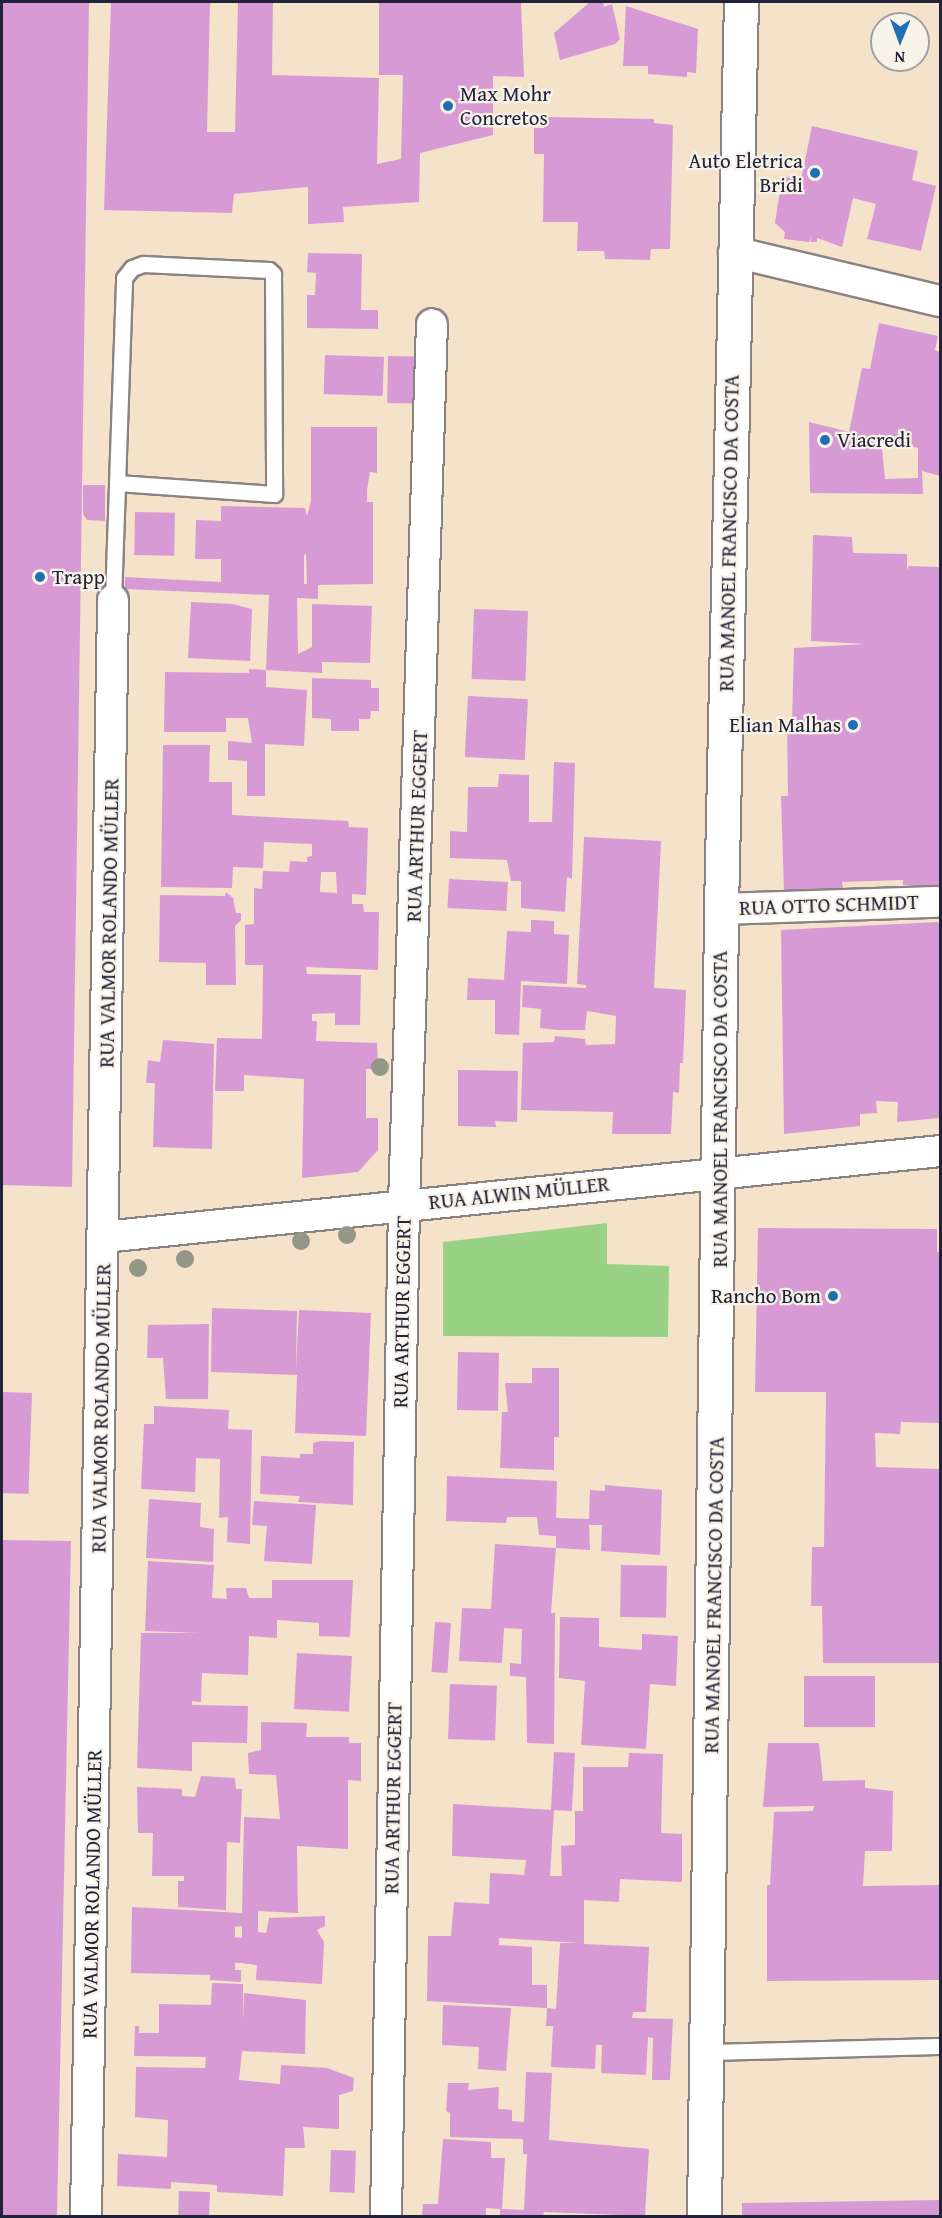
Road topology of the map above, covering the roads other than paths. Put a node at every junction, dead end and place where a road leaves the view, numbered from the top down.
1 (741, 2) edge
2 (734, 252) junction
3 (940, 301) edge
4 (432, 324) dead end
5 (117, 483) junction
6 (113, 600) joint
7 (936, 902) dead end
8 (721, 909) junction
9 (940, 1151) edge
10 (720, 1173) junction
11 (404, 1204) junction
12 (104, 1237) junction
13 (940, 2046) edge
14 (708, 2052) junction
15 (86, 2217) edge
16 (386, 2217) edge
17 (704, 2217) edge

1 - 2 main road, RUA MANOEL FRANCISCO DA COSTA
2 - 3 street
2 - 8 main road, RUA MANOEL FRANCISCO DA COSTA
4 - 11 street, RUA ARTHUR EGGERT
5 - 5 lane
5 - 6 lane
6 - 12 street, RUA VALMOR ROLANDO MÜLLER
7 - 8 street, RUA OTTO SCHMIDT
8 - 10 main road, RUA MANOEL FRANCISCO DA COSTA
9 - 10 street, RUA ALWIN MÜLLER
10 - 11 street, RUA ALWIN MÜLLER
10 - 14 main road, RUA MANOEL FRANCISCO DA COSTA
11 - 12 street, RUA ALWIN MÜLLER
11 - 16 street, RUA ARTHUR EGGERT
12 - 15 street, RUA VALMOR ROLANDO MÜLLER
13 - 14 lane
14 - 17 main road, RUA MANOEL FRANCISCO DA COSTA

